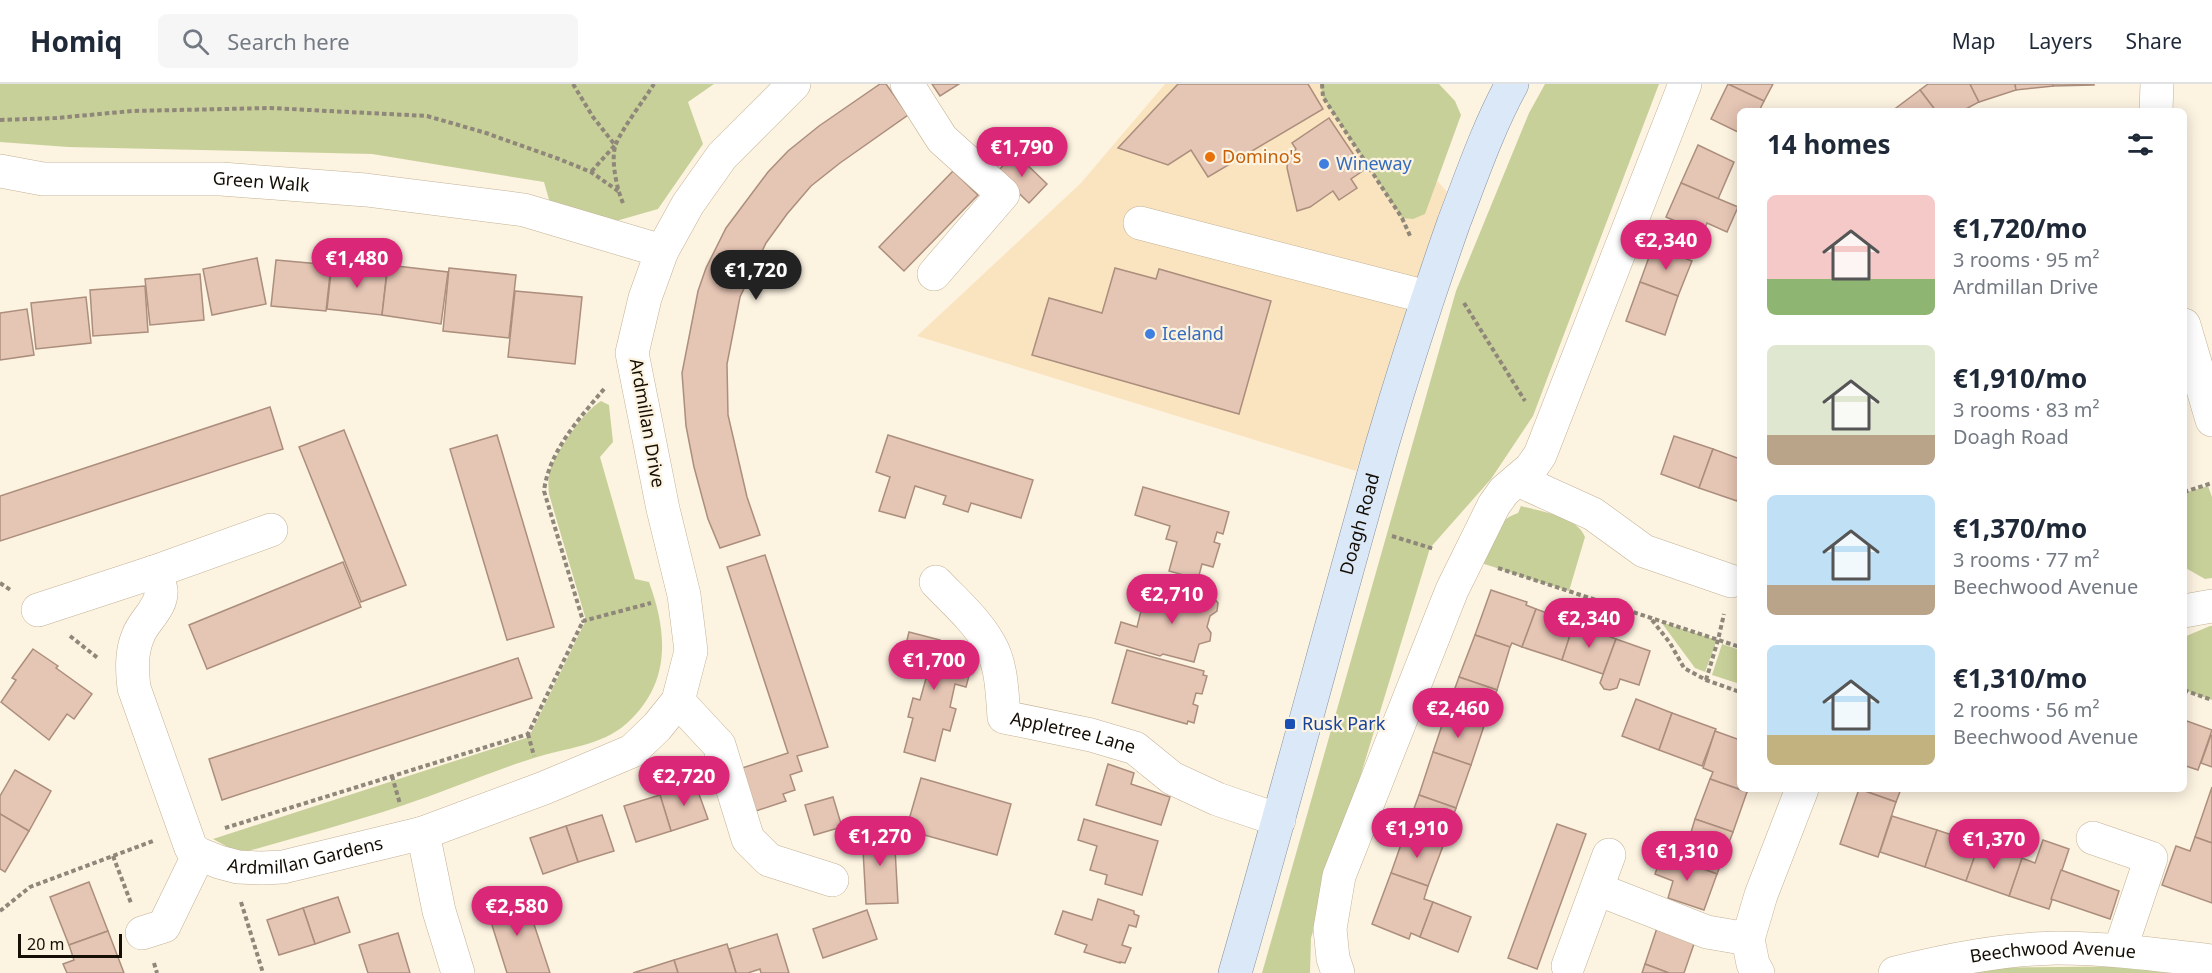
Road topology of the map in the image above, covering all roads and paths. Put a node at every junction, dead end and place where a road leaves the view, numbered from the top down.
1 (573, 84) edge
2 (654, 84) edge
3 (794, 84) edge
4 (907, 84) edge
5 (1512, 84) edge
6 (1685, 84) edge
7 (2157, 84) edge
8 (2156, 108) edge
9 (0, 120) edge
10 (615, 145) junction
11 (0, 171) edge
12 (591, 172) junction
13 (618, 192) junction
14 (1140, 223) dead end
15 (652, 248) junction
16 (934, 274) dead end
17 (1427, 297) junction
18 (2187, 335) edge
19 (632, 353) junction
20 (2212, 420) edge
21 (1518, 480) junction
22 (2212, 483) edge
23 (2187, 491) edge
24 (1359, 526) junction
25 (271, 530) dead end
26 (1467, 558) junction
27 (154, 572) junction
28 (1731, 581) joint
29 (936, 582) dead end
30 (656, 602) dead end
31 (2212, 606) edge
32 (38, 610) dead end
33 (2187, 610) edge
34 (1651, 619) junction
35 (584, 621) junction
36 (1718, 640) junction
37 (1737, 646) edge
38 (1706, 680) junction
39 (1737, 691) edge
40 (2187, 691) edge
41 (2212, 700) edge
42 (678, 701) junction
43 (528, 734) junction
44 (534, 758) dead end
45 (392, 776) junction
46 (1801, 792) edge
47 (399, 800) dead end
48 (1279, 820) junction
49 (423, 833) junction
50 (2093, 838) dead end
51 (190, 841) junction
52 (1609, 855) dead end
53 (238, 867) junction
54 (832, 880) dead end
55 (1597, 889) junction
56 (0, 911) edge
57 (142, 933) dead end
58 (1748, 939) junction
59 (2120, 950) junction
60 (2212, 961) edge
61 (1568, 966) dead end
62 (263, 973) edge
63 (458, 973) edge
64 (1235, 973) edge
65 (1338, 973) edge
66 (1758, 973) edge
67 (1895, 973) edge

1 - 10 path
2 - 10 path
3 - 15 street, Ardmillan Drive
4 - 16 street
5 - 17 main road, Doagh Road
6 - 21 street
7 - 8 street
9 - 12 path
10 - 12 path
10 - 13 path
11 - 15 street, Green Walk
12 - 13 path
13 - 15 path
14 - 17 street
15 - 19 street, Ardmillan Drive
17 - 24 main road, Doagh Road
18 - 20 street
19 - 35 path
19 - 42 street, Ardmillan Drive
21 - 26 street
21 - 28 street
22 - 23 path
24 - 26 path
24 - 48 main road, Doagh Road
25 - 27 street
26 - 34 path
26 - 65 street
27 - 32 street
27 - 51 street
28 - 36 path
29 - 48 street, Appletree Lane
30 - 35 path
31 - 33 street
34 - 36 path
34 - 38 path
35 - 43 path
36 - 37 path
36 - 38 path
38 - 39 path
40 - 41 path
42 - 49 street, Ardmillan Gardens
42 - 54 street
43 - 44 path
43 - 45 path
45 - 47 path
45 - 51 path
46 - 58 street
48 - 64 main road, Doagh Road
49 - 53 street, Ardmillan Gardens
49 - 63 street
50 - 59 street
51 - 53 street, Ardmillan Gardens
51 - 56 path
51 - 57 street
52 - 55 street
53 - 62 path
55 - 58 street
55 - 61 street
58 - 66 street
59 - 60 street, Beechwood Avenue
59 - 67 street, Beechwood Avenue

